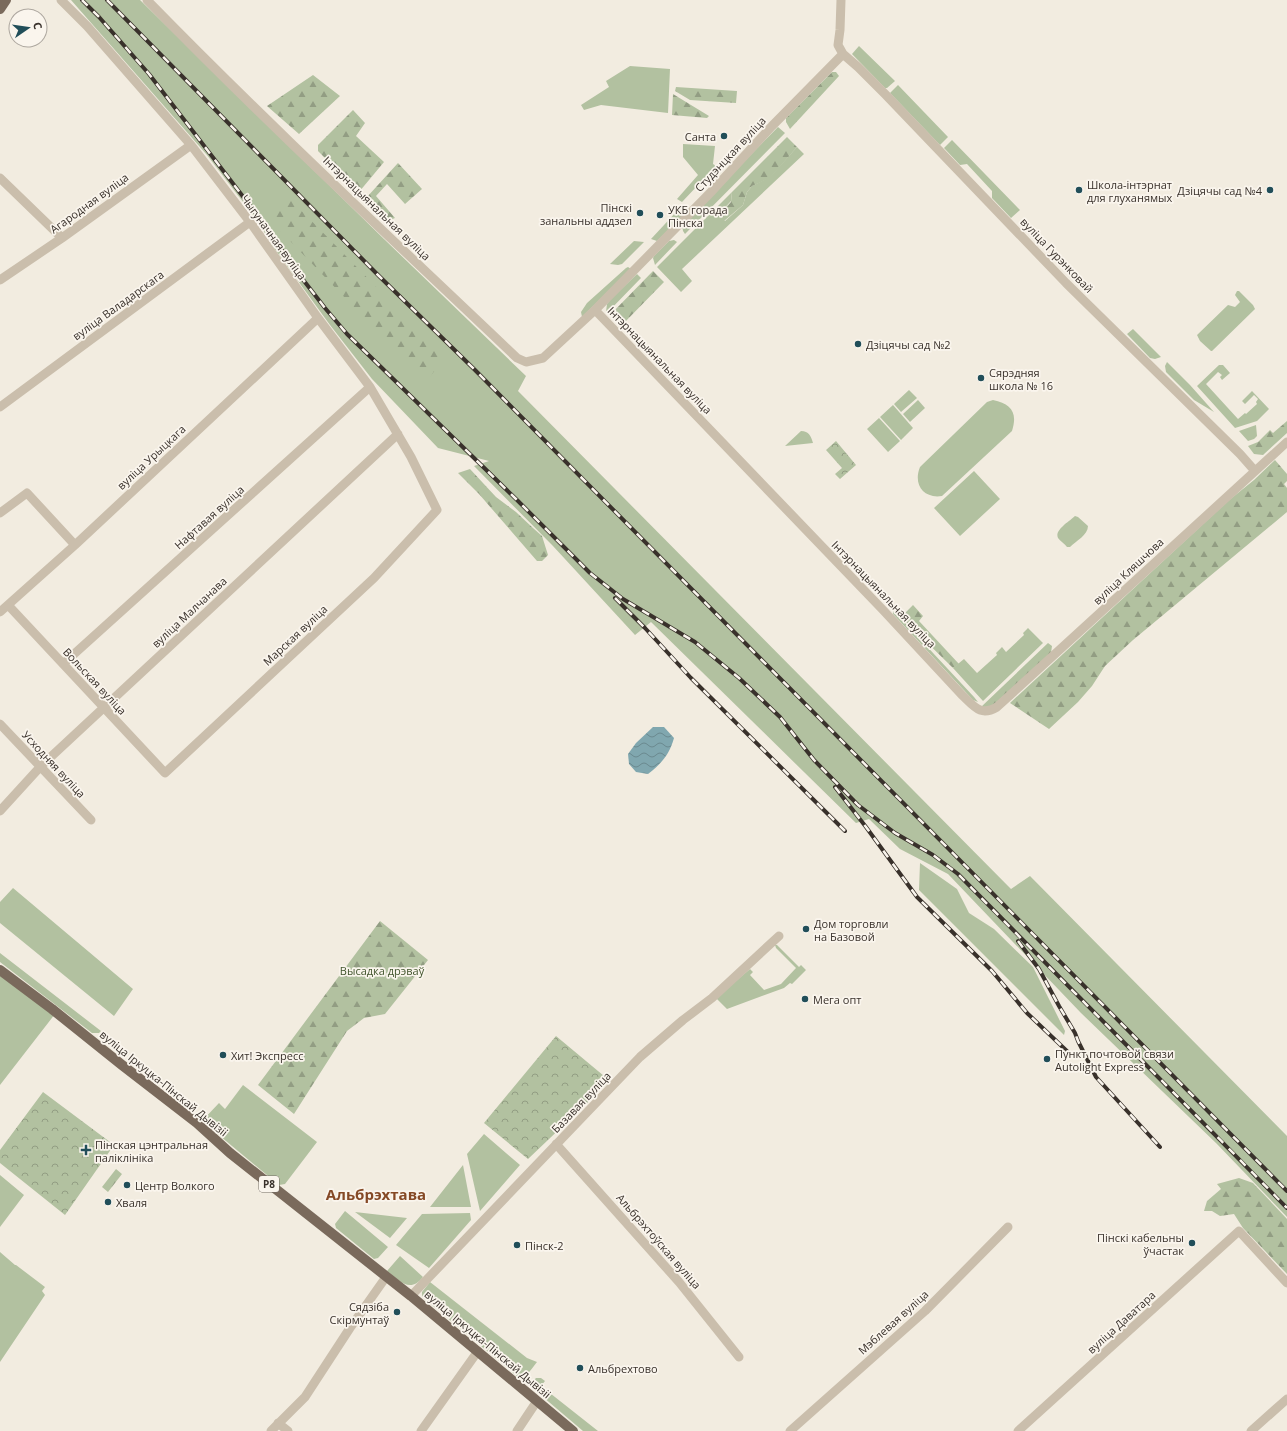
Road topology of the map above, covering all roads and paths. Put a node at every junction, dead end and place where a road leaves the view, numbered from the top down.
1 (6, 0) edge
2 (61, 0) edge
3 (147, 0) edge
4 (841, 0) edge
5 (0, 9) edge
6 (843, 54) junction
7 (191, 145) junction
8 (0, 178) edge
9 (250, 222) junction
10 (62, 238) junction
11 (0, 280) edge
12 (595, 310) junction
13 (318, 318) junction
14 (370, 387) junction
15 (0, 407) edge
16 (398, 434) junction
17 (1287, 442) edge
18 (1255, 471) junction
19 (437, 510) joint
20 (0, 513) edge
21 (75, 545) junction
22 (8, 605) junction
23 (0, 612) edge
24 (63, 664) junction
25 (104, 708) junction
26 (983, 712) joint
27 (0, 724) edge
28 (40, 766) junction
29 (165, 772) joint
30 (0, 811) edge
31 (91, 820) dead end
32 (779, 936) dead end
33 (0, 970) edge
34 (556, 1144) junction
35 (1008, 1227) dead end
36 (386, 1277) junction
37 (1287, 1283) edge
38 (411, 1296) junction
39 (478, 1351) junction
40 (739, 1357) dead end
41 (1287, 1399) edge
42 (537, 1401) junction
43 (278, 1423) junction
44 (271, 1431) edge
45 (288, 1431) edge
46 (421, 1431) edge
47 (517, 1431) edge
48 (573, 1431) edge
49 (790, 1431) edge
50 (1018, 1431) edge
51 (1251, 1431) edge

1 - 5 main road
2 - 7 street, Чыгуначная вуліца
3 - 12 street, Інтэрнацыянальная вуліца
4 - 6 street
6 - 12 street, Студэнцкая вуліца
6 - 18 street, вуліца Гурэнковай
7 - 9 street, Чыгуначная вуліца
7 - 10 street, Агародная вуліца
8 - 10 street
9 - 13 street, Чыгуначная вуліца
9 - 15 street, вуліца Валадарскага
10 - 11 street, Агародная вуліца
12 - 26 street, Інтэрнацыянальная вуліца
13 - 14 street, Чыгуначная вуліца
13 - 21 street, вуліца Урыцкага
14 - 16 street, Чыгуначная вуліца
14 - 24 street, Нафтавая вуліца
16 - 19 street, Чыгуначная вуліца
16 - 25 street, вуліца Малчанава
17 - 18 street, вуліца Кляшчова
18 - 26 street, вуліца Кляшчова
19 - 29 street, Марская вуліца
20 - 21 street
21 - 22 street, вуліца Урыцкага
22 - 23 street, вуліца Урыцкага
22 - 24 street, Вольская вуліца
24 - 25 street, Вольская вуліца
25 - 28 street, вуліца Малчанава
25 - 29 street, Вольская вуліца
27 - 28 street, Усходняя вуліца
28 - 30 street, вуліца Малчанава
28 - 31 street, Усходняя вуліца
32 - 34 street, Базавая вуліца
33 - 36 main road, вуліца Іркуцка-Пінскай Дывізіі / Р8
34 - 38 street, Базавая вуліца
34 - 40 street, Альбрэхтоўская вуліца
35 - 49 street, Мэблевая вуліца
36 - 38 main road, вуліца Іркуцка-Пінскай Дывізіі / Р8
36 - 43 street
37 - 50 street, вуліца Даватара
38 - 39 main road, вуліца Іркуцка-Пінскай Дывізіі / Р8
39 - 42 main road, вуліца Іркуцка-Пінскай Дывізіі / Р8
39 - 46 street
41 - 51 street
42 - 47 street
42 - 48 main road, вуліца Іркуцка-Пінскай Дывізіі / Р8
43 - 44 street
43 - 45 street

